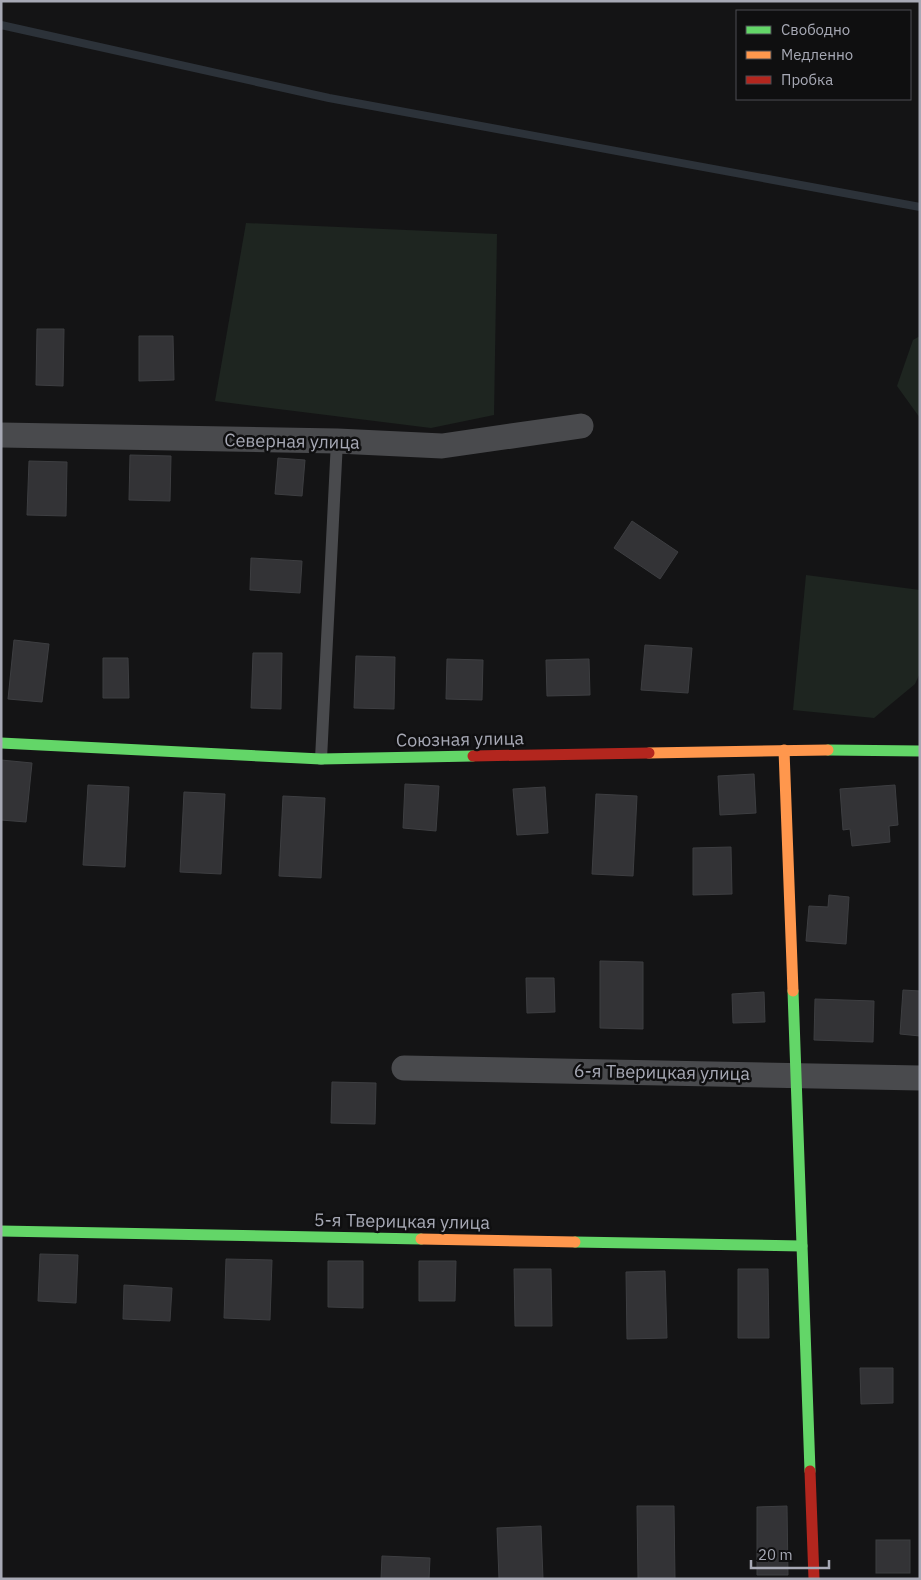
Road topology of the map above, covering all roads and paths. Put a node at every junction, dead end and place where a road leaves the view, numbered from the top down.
1 (581, 426) dead end
2 (1, 435) edge
3 (337, 441) junction
4 (1, 743) edge
5 (784, 750) junction
6 (920, 751) edge
7 (321, 759) junction
8 (404, 1068) dead end
9 (795, 1074) junction
10 (920, 1078) edge
11 (1, 1231) edge
12 (802, 1246) junction
13 (814, 1579) edge

1 - 3 street, Северная улица
2 - 3 street, Северная улица
3 - 7 lane
4 - 7 street, Союзная улица
5 - 6 street, Союзная улица
5 - 7 street, Союзная улица
5 - 9 street
8 - 9 street, 6-я Тверицкая улица
9 - 10 street, 6-я Тверицкая улица
9 - 12 street
11 - 12 street, 5-я Тверицкая улица
12 - 13 street

